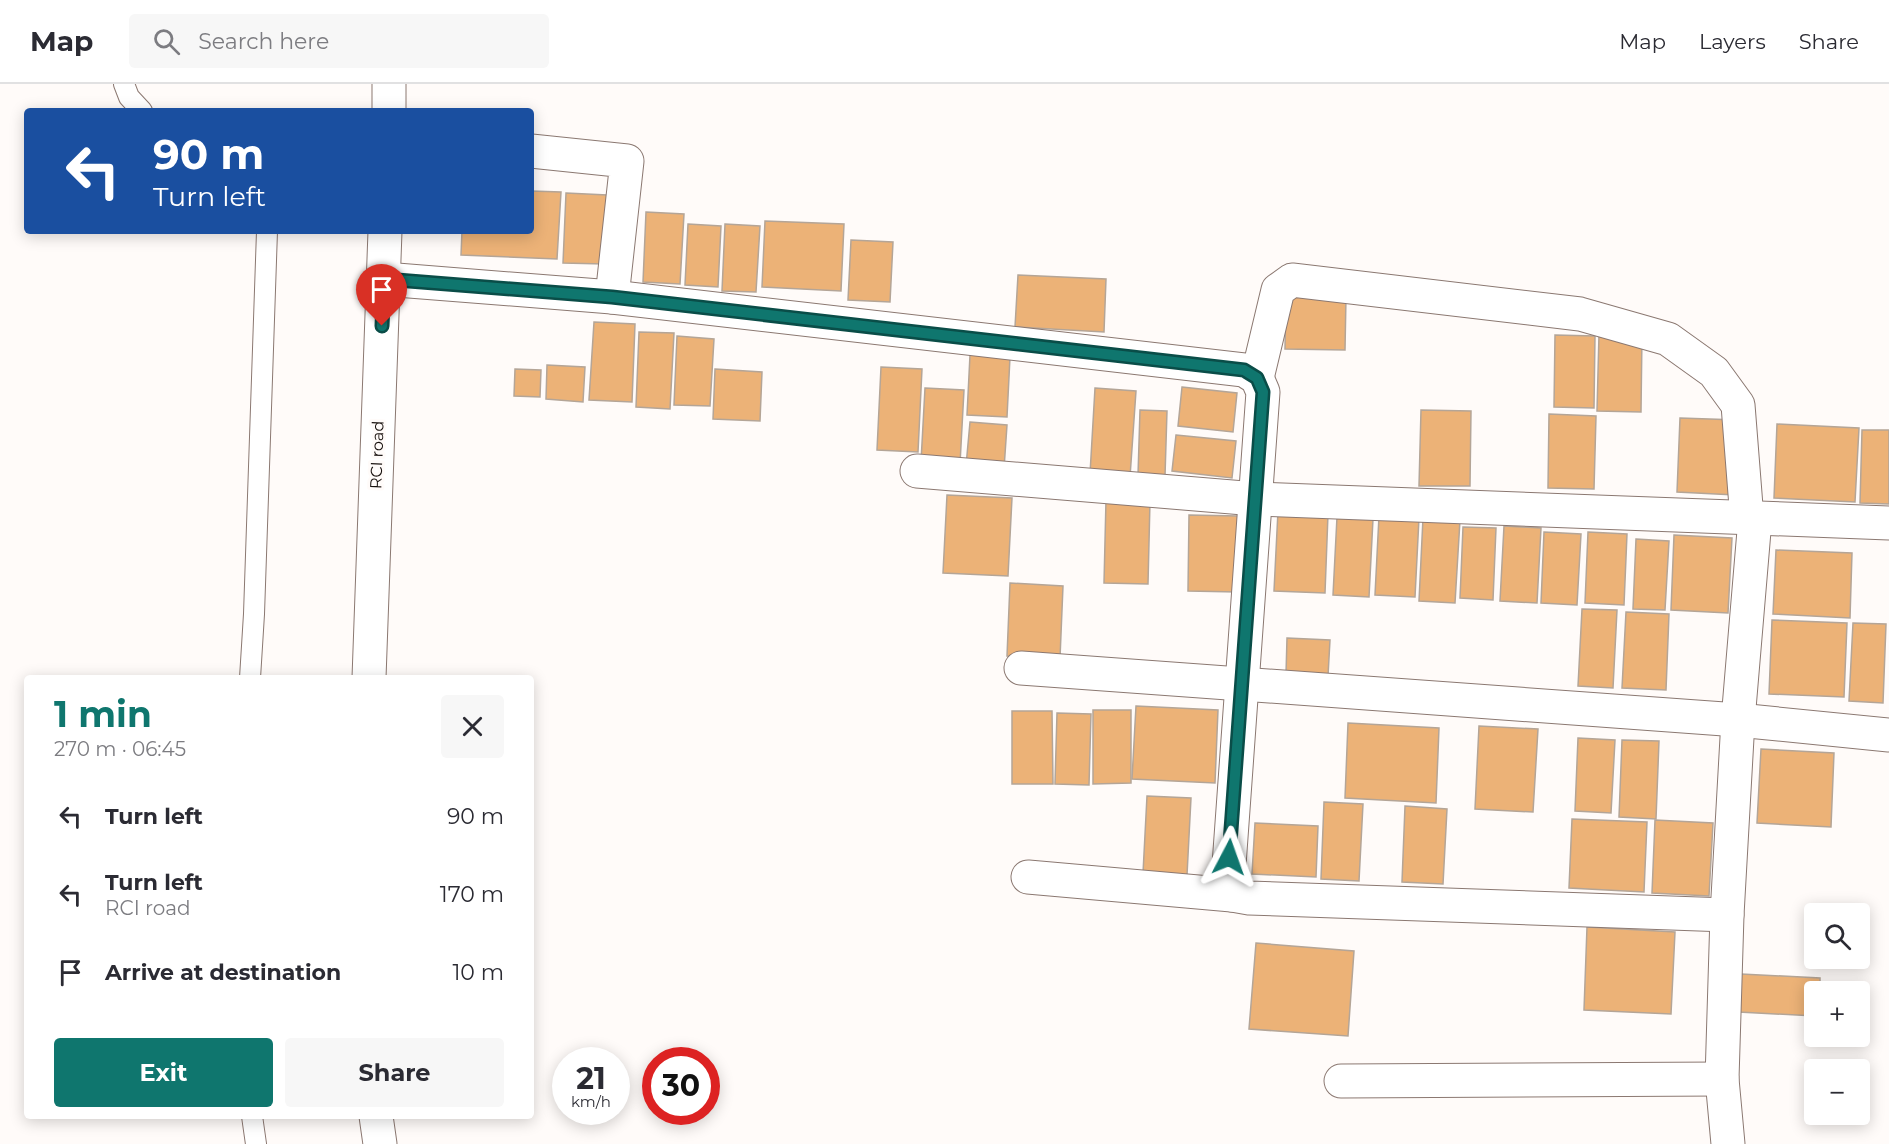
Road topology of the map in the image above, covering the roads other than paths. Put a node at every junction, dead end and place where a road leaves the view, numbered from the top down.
1 (124, 84) edge
2 (389, 84) edge
3 (139, 108) edge
4 (388, 108) edge
5 (534, 151) edge
6 (267, 234) edge
7 (385, 234) edge
8 (384, 279) junction
9 (612, 297) junction
10 (1257, 378) junction
11 (917, 471) dead end
12 (1256, 499) junction
13 (1751, 519) junction
14 (1889, 523) edge
15 (1021, 668) dead end
16 (250, 675) edge
17 (369, 675) edge
18 (1242, 684) junction
19 (1738, 720) junction
20 (1889, 735) edge
21 (1028, 877) dead end
22 (1232, 895) junction
23 (1727, 915) junction
24 (1722, 1079) junction
25 (1341, 1081) dead end
26 (252, 1119) edge
27 (376, 1119) edge
28 (256, 1144) edge
29 (380, 1144) edge
30 (1728, 1144) edge

1 - 3 lane
2 - 4 street
5 - 9 street
6 - 16 lane
7 - 8 street, RCI road
8 - 9 street
8 - 17 street, RCI road
9 - 10 street
10 - 12 street
10 - 13 street
11 - 12 street
12 - 13 street
12 - 18 street
13 - 14 street
13 - 19 street
15 - 18 street
18 - 19 street
18 - 22 street
19 - 20 street
19 - 23 street
21 - 22 street
22 - 23 street
23 - 24 street
24 - 25 street
24 - 30 street
26 - 28 lane
27 - 29 street

